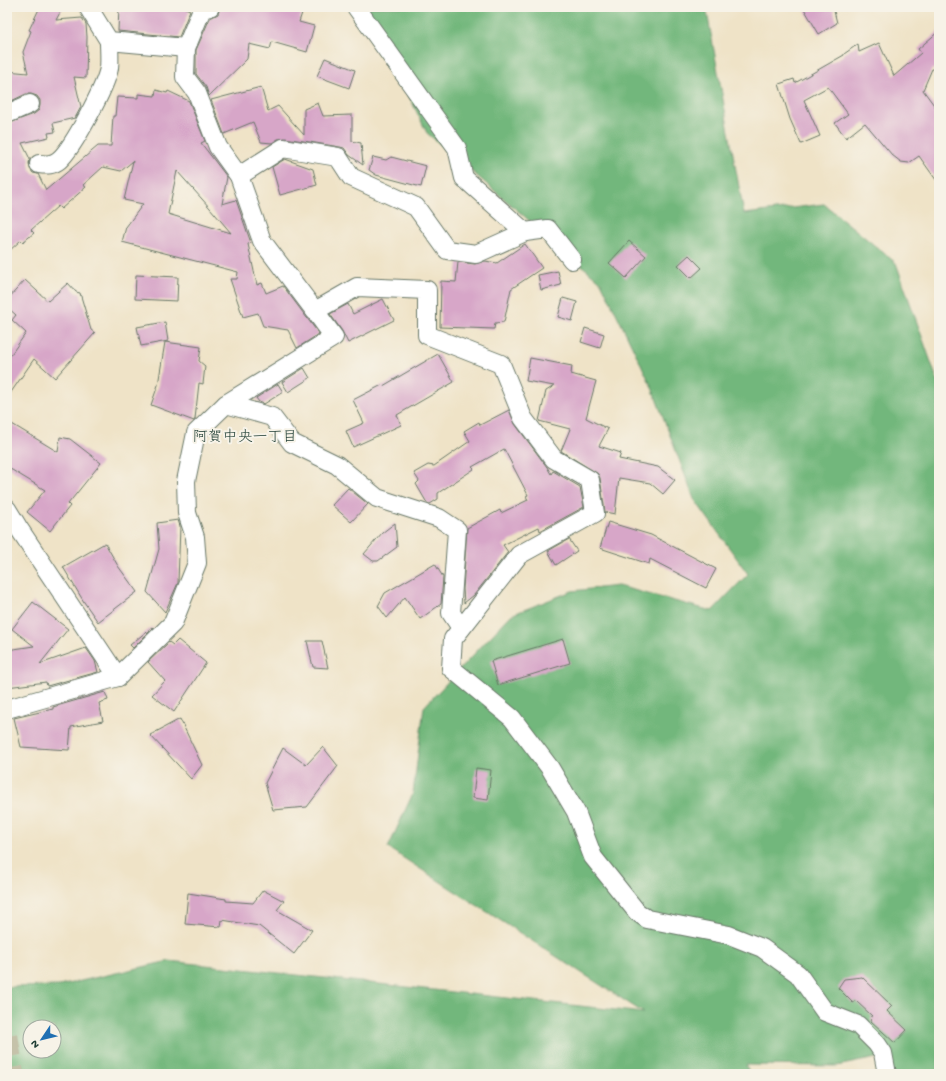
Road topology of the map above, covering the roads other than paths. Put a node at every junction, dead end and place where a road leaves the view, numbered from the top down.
1 (88, 7) edge
2 (210, 7) edge
3 (356, 7) edge
4 (109, 41) junction
5 (186, 48) junction
6 (30, 104) dead end
7 (7, 114) edge
8 (39, 164) dead end
9 (239, 176) junction
10 (525, 232) junction
11 (572, 260) dead end
12 (315, 311) junction
13 (226, 404) junction
14 (7, 509) edge
15 (12, 531) edge
16 (461, 628) junction
17 (118, 677) junction
18 (7, 709) edge
19 (887, 1074) edge

1 - 4 street
2 - 5 street
3 - 10 street
4 - 5 street
4 - 8 street
5 - 9 street
6 - 7 street
9 - 10 street
9 - 12 street
10 - 11 street
12 - 13 street
12 - 16 street
13 - 16 street
13 - 17 street
14 - 15 street
15 - 17 street
16 - 19 street
17 - 18 street

